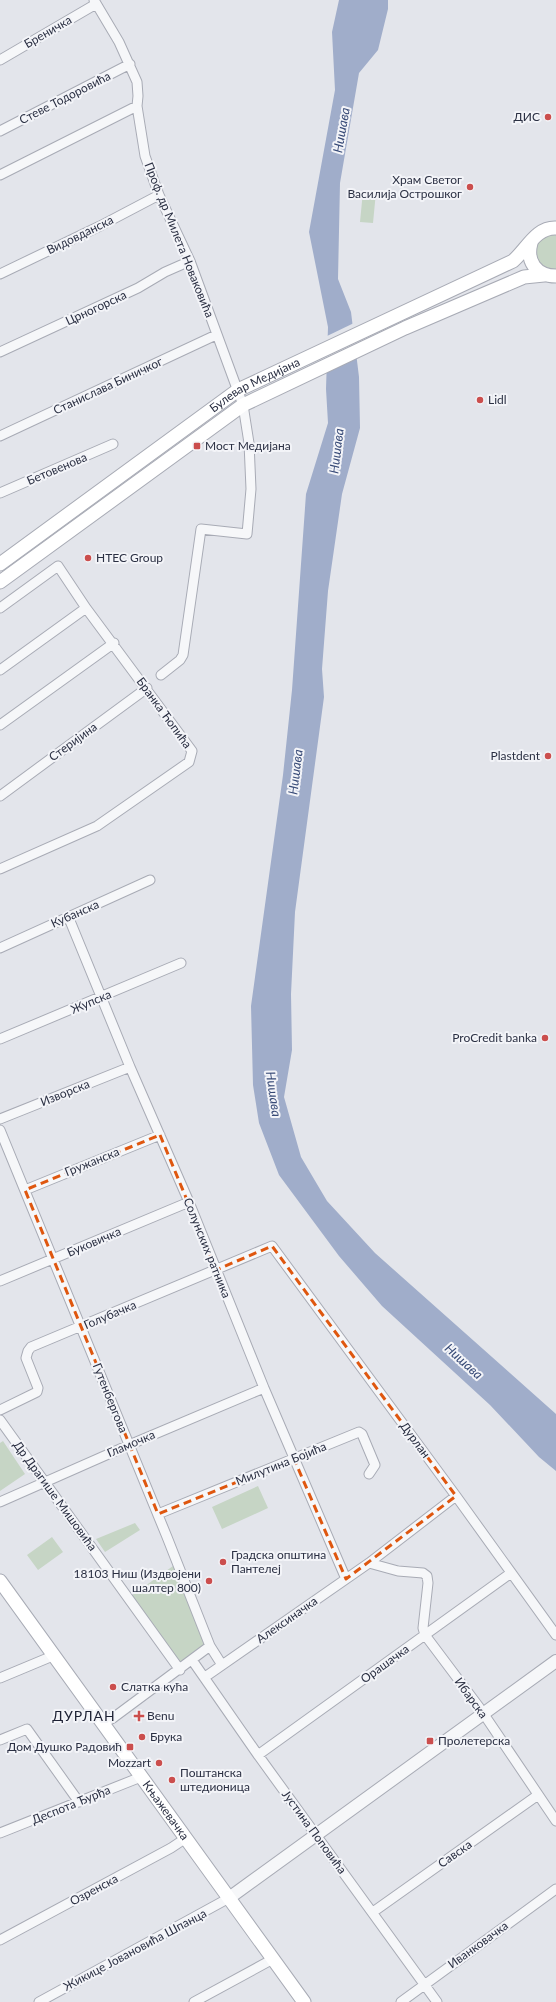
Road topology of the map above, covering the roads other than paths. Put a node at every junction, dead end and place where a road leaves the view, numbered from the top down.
1 (95, 2) edge
2 (0, 60) edge
3 (130, 64) junction
4 (137, 106) junction
5 (0, 131) edge
6 (0, 175) edge
7 (159, 195) junction
8 (556, 228) edge
9 (531, 243) junction
10 (190, 261) junction
11 (0, 274) edge
12 (551, 278) edge
13 (216, 335) junction
14 (0, 352) edge
15 (238, 390) junction
16 (243, 405) junction
17 (0, 436) edge
18 (113, 444) dead end
19 (0, 493) edge
20 (0, 564) edge
21 (0, 582) edge
22 (0, 608) edge
23 (86, 608) junction
24 (114, 644) junction
25 (0, 670) edge
26 (162, 675) dead end
27 (147, 688) junction
28 (0, 725) edge
29 (0, 796) edge
30 (0, 869) edge
31 (150, 880) dead end
32 (68, 916) junction
33 (0, 948) edge
34 (181, 963) dead end
35 (101, 997) junction
36 (0, 1039) edge
37 (130, 1067) junction
38 (0, 1118) edge
39 (0, 1130) edge
40 (160, 1135) junction
41 (25, 1190) junction
42 (189, 1202) junction
43 (272, 1246) joint
44 (52, 1260) junction
45 (216, 1270) junction
46 (0, 1281) edge
47 (82, 1327) junction
48 (264, 1388) junction
49 (0, 1410) edge
50 (0, 1420) edge
51 (129, 1445) junction
52 (294, 1459) junction
53 (369, 1474) dead end
54 (44, 1482) junction
55 (456, 1496) junction
56 (0, 1502) edge
57 (158, 1514) junction
58 (368, 1563) junction
59 (511, 1573) junction
60 (346, 1579) junction
61 (0, 1580) edge
62 (425, 1635) junction
63 (556, 1636) edge
64 (210, 1646) junction
65 (55, 1655) junction
66 (192, 1660) junction
67 (556, 1661) edge
68 (222, 1665) junction
69 (180, 1670) junction
70 (205, 1677) junction
71 (0, 1678) edge
72 (483, 1714) junction
73 (103, 1723) junction
74 (0, 1740) edge
75 (258, 1755) junction
76 (141, 1777) junction
77 (538, 1795) junction
78 (79, 1802) junction
79 (556, 1821) edge
80 (0, 1833) edge
81 (316, 1835) junction
82 (186, 1838) junction
83 (556, 1890) edge
84 (230, 1898) junction
85 (373, 1912) junction
86 (0, 1940) edge
87 (273, 1959) junction
88 (425, 1984) junction
89 (39, 2002) edge
90 (194, 2002) edge
91 (304, 2002) edge
92 (401, 2002) edge
93 (437, 2002) edge

1 - 2 street, Бреничка
1 - 3 street, Проф. др Милета Новаковића
3 - 4 street, Проф. др Милета Новаковића
3 - 5 street, Стеве Тодоровића
4 - 6 street
4 - 7 street, Проф. др Милета Новаковића
7 - 10 street, Проф. др Милета Новаковића
7 - 11 street, Видовданска
8 - 9 main road, Булевар Медијана
9 - 12 main road, Булевар Медијана
9 - 15 main road, Булевар Медијана
10 - 13 street, Проф. др Милета Новаковића
10 - 14 street, Црногорска
12 - 16 main road, Булевар Медијана
13 - 15 street, Проф. др Милета Новаковића
13 - 17 street, Станислава Биничког
15 - 16 street, Проф. др Милета Новаковића
15 - 20 main road, Булевар Медијана
16 - 21 main road, Булевар Медијана
16 - 26 street, Булевар Медијана
18 - 19 street, Бетовенова
22 - 23 street, Бранка Ћопића
23 - 24 street, Бранка Ћопића
23 - 25 street
24 - 27 street, Бранка Ћопића
24 - 28 street
27 - 29 street, Стеријина
27 - 30 street, Бранка Ћопића
31 - 32 street, Кубанска
32 - 33 street, Кубанска
32 - 35 street, Солунских ратника
34 - 35 street, Жупска
35 - 36 street, Жупска
35 - 37 street, Солунских ратника
37 - 38 street, Изворска
37 - 40 street, Солунских ратника
39 - 41 street, Гутенбергова
40 - 41 street, Гружанска
40 - 42 street, Солунских ратника
41 - 44 street, Гутенбергова
42 - 44 street, Буковичка
42 - 45 street, Солунских ратника
43 - 45 street, Голубачка
43 - 55 street, Дурлан
44 - 46 street, Буковичка
44 - 47 street, Гутенбергова
45 - 47 street, Голубачка
45 - 48 street, Солунских ратника
47 - 49 street, Голубачка
47 - 51 street, Гутенбергова
48 - 51 street, Гламочка
48 - 52 street, Солунских ратника
50 - 54 street, Др Драгише Мишовића
51 - 54 street, Гламочка
51 - 57 street, Гутенбергова
52 - 53 street, Милутина Бојића
52 - 57 street, Милутина Бојића
52 - 60 street, Солунских ратника
54 - 56 street, Гламочка
54 - 69 street, Др Драгише Мишовића
55 - 58 street, Алексиначка
55 - 59 street, Дурлан
57 - 64 street, Гутенбергова
58 - 60 street, Алексиначка
58 - 62 street
59 - 62 street, Орашачка
59 - 63 street, Дурлан
60 - 68 street, Алексиначка
61 - 65 main road, Књажевачка
62 - 72 street, Ибарска
62 - 75 street, Орашачка
64 - 66 street
64 - 68 street, Гутенбергова
65 - 71 street
65 - 73 main road, Књажевачка
66 - 69 street
66 - 70 street, Јустина Поповића
67 - 72 street
68 - 70 street, Алексиначка
69 - 73 street
70 - 75 street, Јустина Поповића
72 - 77 street, Ибарска
72 - 81 street
73 - 76 main road, Књажевачка
74 - 78 street
75 - 81 street, Јустина Поповића
76 - 78 street, Деспота Ђурђа
76 - 82 main road, Књажевачка
77 - 79 street, Ибарска
77 - 85 street, Савска
78 - 80 street, Деспота Ђурђа
81 - 84 street
81 - 85 street, Јустина Поповића
82 - 84 main road, Књажевачка
82 - 86 street, Озренска
83 - 88 street, Иванковачка
84 - 87 main road, Књажевачка
84 - 89 street, Жикице Јовановића Шпанца
85 - 88 street, Јустина Поповића
87 - 90 street
87 - 91 main road, Књажевачка
88 - 92 street, Иванковачка
88 - 93 street, Јустина Поповића

